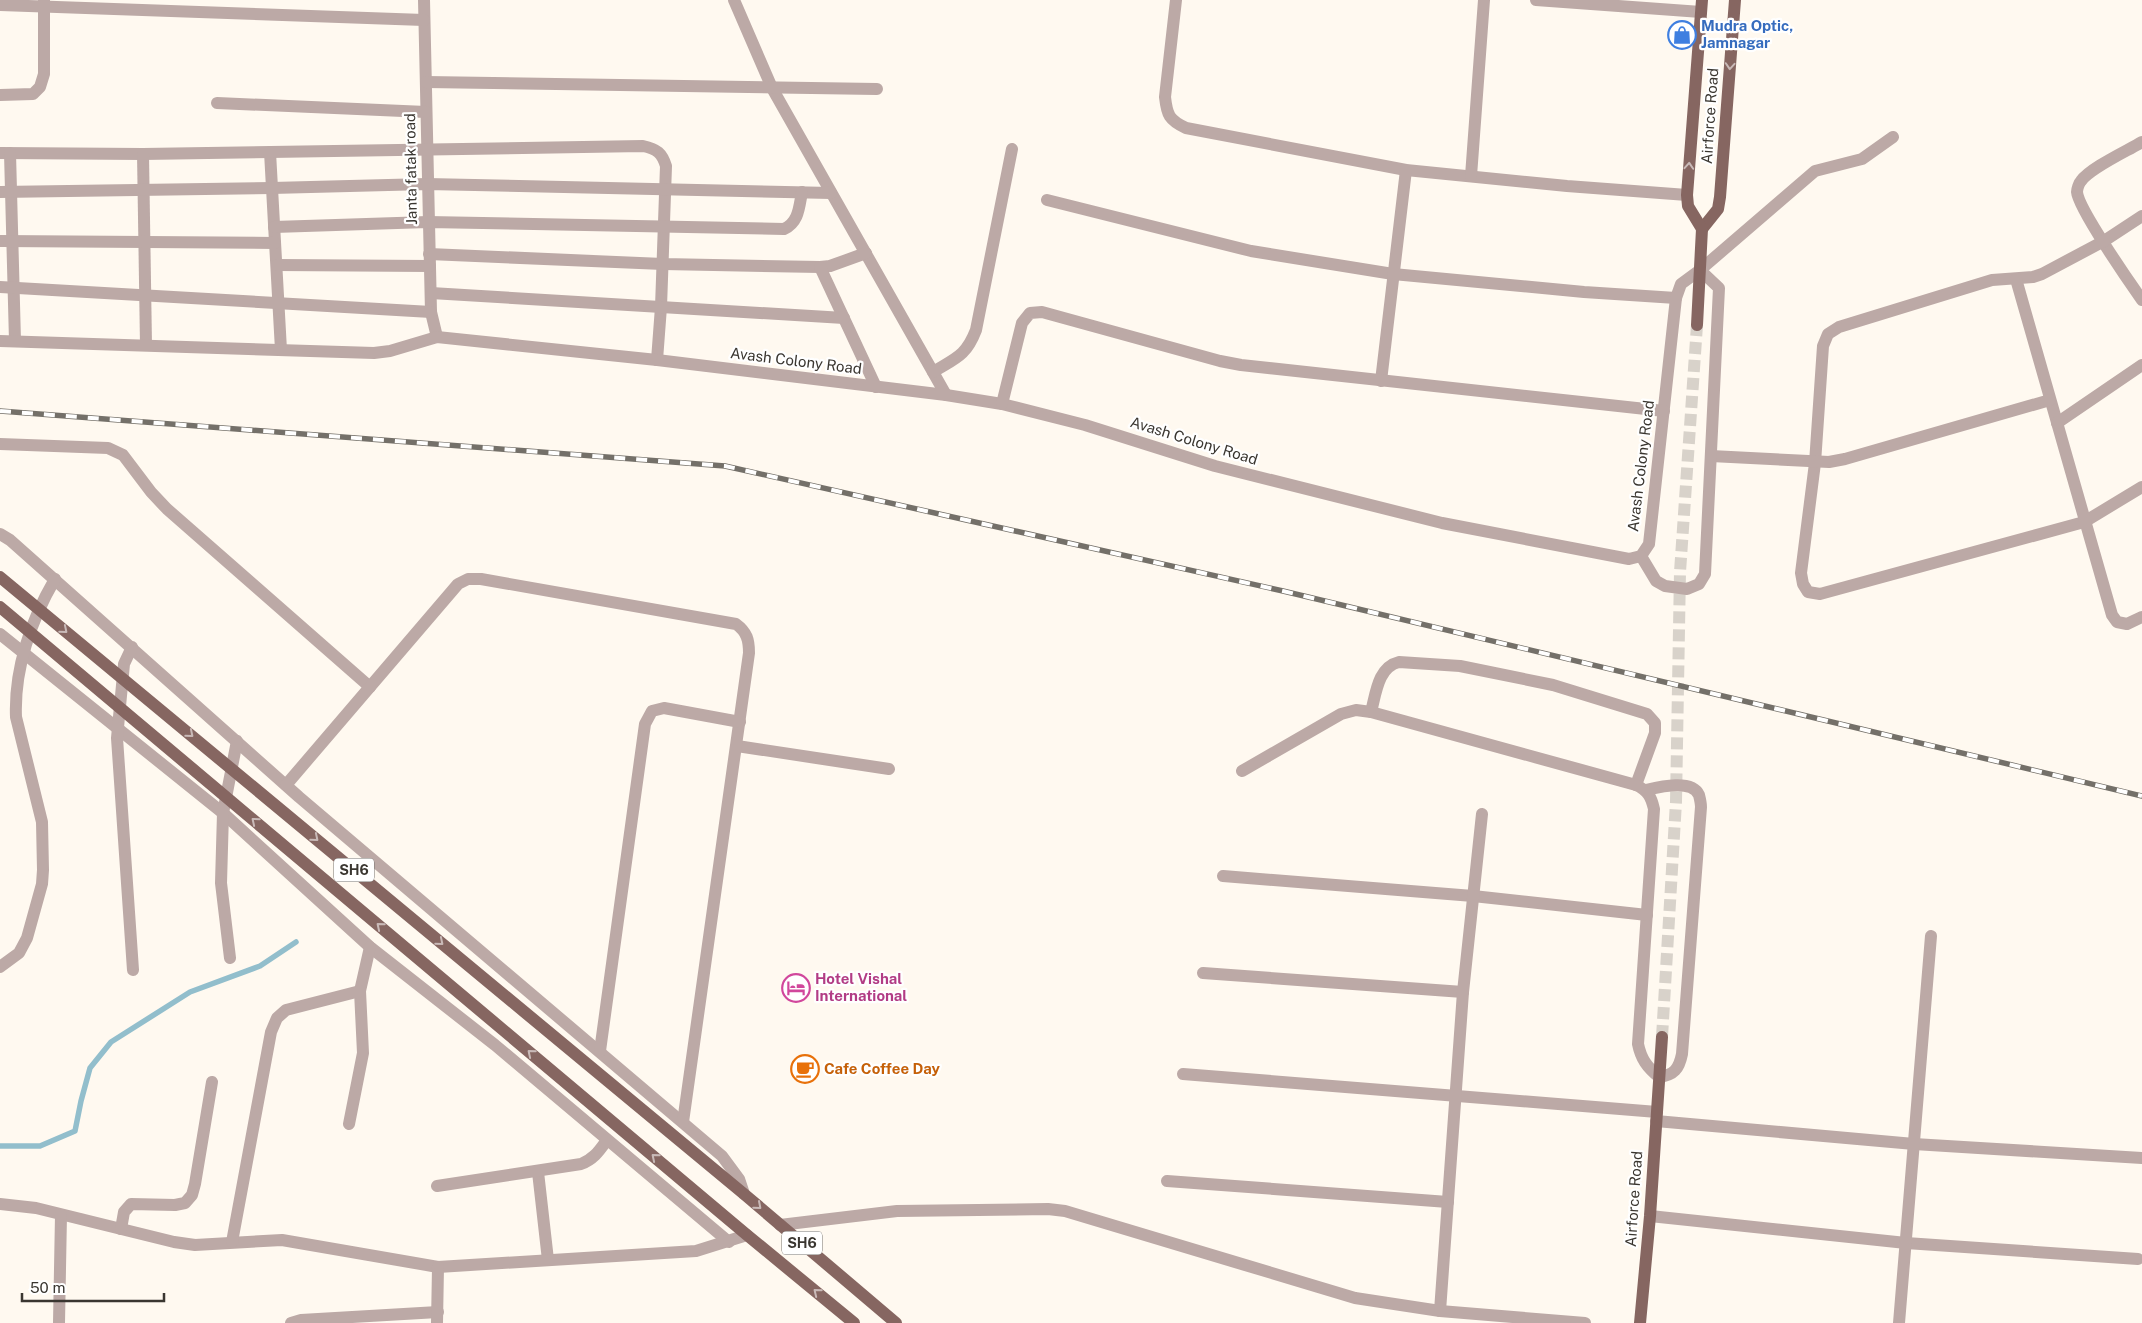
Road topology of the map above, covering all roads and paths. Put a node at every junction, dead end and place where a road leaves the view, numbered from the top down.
1 (424, 0) edge
2 (734, 0) edge
3 (1176, 0) edge
4 (1484, 0) edge
5 (1536, 0) edge
6 (1735, 0) edge
7 (44, 3) edge
8 (0, 5) edge
9 (1701, 6) edge
10 (424, 20) junction
11 (426, 82) junction
12 (772, 88) junction
13 (877, 89) dead end
14 (0, 95) edge
15 (217, 103) dead end
16 (426, 112) junction
17 (1893, 137) dead end
18 (2142, 142) edge
19 (427, 149) junction
20 (1012, 149) dead end
21 (270, 152) junction
22 (5, 153) edge
23 (143, 154) junction
24 (1406, 170) junction
25 (1471, 176) junction
26 (427, 184) junction
27 (272, 188) junction
28 (666, 189) junction
29 (144, 190) junction
30 (6, 192) edge
31 (802, 192) junction
32 (832, 193) junction
33 (1687, 195) junction
34 (1047, 200) dead end
35 (2142, 216) edge
36 (428, 222) junction
37 (274, 226) junction
38 (664, 228) junction
39 (1702, 229) junction
40 (6, 241) edge
41 (2104, 241) junction
42 (144, 242) junction
43 (276, 243) junction
44 (866, 253) junction
45 (429, 260) junction
46 (663, 264) junction
47 (277, 266) junction
48 (820, 267) junction
49 (1700, 270) junction
50 (1393, 274) junction
51 (2016, 279) junction
52 (0, 287) edge
53 (14, 288) junction
54 (431, 294) junction
55 (145, 296) junction
56 (1676, 298) junction
57 (2142, 300) edge
58 (279, 303) junction
59 (662, 307) junction
60 (431, 312) junction
61 (844, 318) junction
62 (1696, 325) tunnel mouth
63 (438, 337) junction
64 (0, 341) edge
65 (15, 341) junction
66 (146, 345) junction
67 (281, 350) junction
68 (657, 360) junction
69 (2142, 365) edge
70 (933, 372) junction
71 (1381, 381) junction
72 (876, 387) junction
73 (946, 395) junction
74 (2050, 400) junction
75 (1002, 404) junction
76 (1664, 411) junction
77 (2057, 423) junction
78 (0, 444) edge
79 (1711, 456) junction
80 (1814, 463) junction
81 (2142, 487) edge
82 (2084, 522) junction
83 (0, 534) edge
84 (1641, 556) junction
85 (0, 577) edge
86 (55, 579) junction
87 (0, 607) edge
88 (2142, 617) edge
89 (0, 634) edge
90 (132, 647) junction
91 (23, 654) junction
92 (370, 687) junction
93 (1370, 712) junction
94 (740, 722) junction
95 (117, 730) junction
96 (236, 741) junction
97 (737, 746) junction
98 (889, 769) dead end
99 (1242, 771) dead end
100 (286, 784) junction
101 (1641, 788) junction
102 (222, 813) junction
103 (1482, 814) dead end
104 (1223, 876) dead end
105 (1473, 896) junction
106 (1647, 914) junction
107 (1931, 936) dead end
108 (370, 947) junction
109 (230, 958) dead end
110 (0, 968) edge
111 (133, 970) dead end
112 (1204, 973) dead end
113 (360, 991) junction
114 (1463, 992) junction
115 (1662, 1037) tunnel mouth
116 (600, 1051) junction
117 (1183, 1074) dead end
118 (1659, 1077) junction
119 (212, 1082) dead end
120 (1456, 1096) junction
121 (1656, 1116) junction
122 (683, 1122) junction
123 (349, 1124) dead end
124 (607, 1140) junction
125 (1914, 1144) junction
126 (2142, 1158) edge
127 (538, 1172) junction
128 (1167, 1181) dead end
129 (437, 1186) dead end
130 (744, 1194) junction
131 (1448, 1202) junction
132 (0, 1204) edge
133 (61, 1214) junction
134 (1650, 1216) junction
135 (780, 1225) junction
136 (121, 1230) junction
137 (747, 1235) junction
138 (232, 1242) junction
139 (728, 1242) junction
140 (1906, 1243) junction
141 (2138, 1259) dead end
142 (548, 1260) junction
143 (438, 1267) junction
144 (1440, 1311) junction
145 (438, 1318) edge
146 (1501, 1320) edge
147 (59, 1323) edge
148 (291, 1323) edge
149 (854, 1323) edge
150 (896, 1323) edge
151 (1585, 1323) edge
152 (1640, 1323) edge
153 (1899, 1323) edge

1 - 10 street, Janta fatak road
2 - 12 street
3 - 24 street
4 - 25 street
5 - 9 street
6 -> 39 main road, Airforce Road
7 - 8 street
7 - 10 street
7 - 14 street
33 -> 9 main road, Airforce Road
10 - 11 street, Janta fatak road
11 - 12 street
11 - 16 street, Janta fatak road
12 - 13 street
12 - 32 street
15 - 16 street
16 - 19 street, Janta fatak road
17 - 49 street, Avash Colony Road
18 - 41 street
19 - 21 street
19 - 26 street, Janta fatak road
19 - 28 street
20 - 70 street
21 - 23 street
21 - 27 street
22 - 23 street
22 - 30 street
23 - 29 street
24 - 25 street
24 - 50 street
25 - 33 street
26 - 27 street
26 - 28 street
26 - 36 street, Janta fatak road
27 - 29 street
27 - 37 street
28 - 31 street
28 - 38 street
29 - 30 street
29 - 42 street
30 - 40 street
31 - 32 street
31 - 38 street
32 - 44 street
33 - 39 main road, Airforce Road
34 - 50 street
35 - 41 street
36 - 37 street
36 - 38 street
36 - 45 street, Janta fatak road
37 - 43 street
38 - 46 street
39 - 49 main road
40 - 42 street
40 - 53 street
41 - 51 street
41 - 57 street
42 - 43 street
42 - 55 street
43 - 47 street
44 - 48 street
44 - 70 street
45 - 46 street
45 - 47 street
45 - 54 street, Janta fatak road
46 - 48 street
46 - 59 street
47 - 58 street
48 - 61 street
49 - 56 street, Avash Colony Road
49 - 62 main road
49 - 79 street
50 - 56 street
50 - 71 street
51 - 74 street
51 - 80 street
52 - 53 street
53 - 55 street
53 - 65 street
54 - 59 street
54 - 60 street, Janta fatak road
55 - 58 street
55 - 66 street
56 - 76 street, Avash Colony Road
58 - 60 street
58 - 67 street
59 - 61 street
59 - 68 street
60 - 63 street, Janta fatak road
61 - 72 street
63 - 67 street
63 - 68 street, Avash Colony Road
64 - 65 street
65 - 66 street
66 - 67 street
68 - 72 street, Avash Colony Road
69 - 77 street
70 - 73 street
71 - 75 street
71 - 76 street
72 - 73 street, Avash Colony Road
73 - 75 street, Avash Colony Road
74 - 77 street
74 - 80 street
75 - 84 street, Avash Colony Road
76 - 84 street, Avash Colony Road
77 - 82 street
78 - 92 street
79 - 80 street
79 - 84 street
80 - 82 street
81 - 82 street
82 - 88 street
83 - 86 street
85 -> 130 main road, SH6
86 - 90 street
86 - 91 street
137 -> 87 main road, SH6
89 - 91 street
90 - 95 street
90 - 96 street
91 - 95 street
91 - 110 street
92 - 94 street
92 - 100 street
93 - 99 street
93 - 101 street
93 - 101 street
94 - 97 street
94 - 116 street
95 - 102 street
95 - 111 street
96 - 100 street
96 - 102 street
97 - 98 street
97 - 122 street
100 - 116 street
101 - 106 street
101 - 118 street
102 - 108 street
102 - 109 street
103 - 105 street
104 - 105 street
105 - 106 street
105 - 114 street
106 - 118 street
107 - 125 street
108 - 113 street
108 - 124 street
112 - 114 street
113 - 123 street
113 - 138 street
114 - 120 street
115 - 118 main road, Airforce Road
116 - 122 street
117 - 120 street
118 - 121 main road, Airforce Road
119 - 136 street
120 - 121 street
120 - 131 street
121 - 125 street
121 - 134 main road, Airforce Road
122 - 130 street
124 - 127 street
124 - 139 street
125 - 126 street
125 - 140 street
127 - 129 street
127 - 142 street
128 - 131 street
130 -> 135 main road, SH6
131 - 144 street
132 - 133 street
133 - 136 street
133 - 147 street
134 - 140 street
134 - 152 main road, Airforce Road
135 - 144 street
135 - 150 main road, SH6
136 - 138 street
137 - 139 street
149 -> 137 main road, SH6
138 - 143 street
139 - 142 street
140 - 141 street
140 - 153 street
142 - 143 street
143 - 145 street
144 - 146 street
145 - 148 street
146 - 151 street

